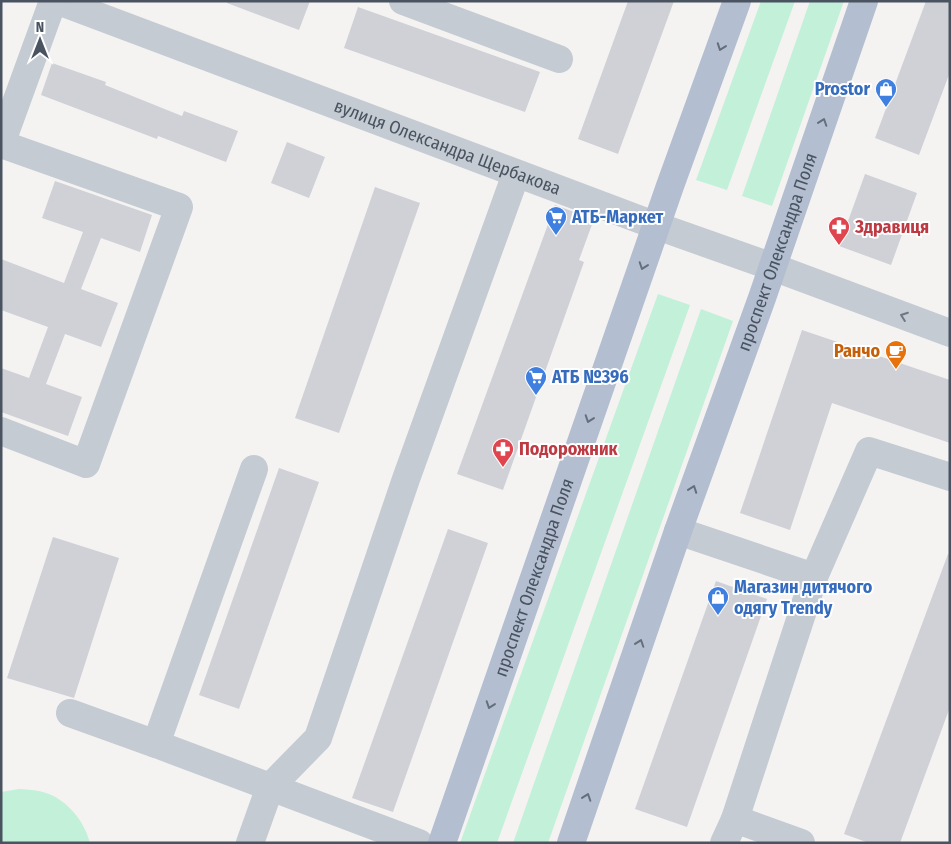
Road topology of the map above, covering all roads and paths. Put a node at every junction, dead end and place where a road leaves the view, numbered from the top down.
1 (52, 1) edge
2 (58, 1) edge
3 (403, 1) edge
4 (738, 1) edge
5 (864, 1) edge
6 (559, 59) dead end
7 (1, 144) edge
8 (516, 174) junction
9 (656, 226) junction
10 (773, 267) junction
11 (950, 332) edge
12 (1, 431) edge
13 (254, 468) dead end
14 (950, 477) edge
15 (678, 531) junction
16 (814, 577) junction
17 (70, 713) dead end
18 (156, 744) junction
19 (270, 787) junction
20 (729, 831) edge
21 (576, 841) edge
22 (250, 843) edge
23 (419, 843) edge
24 (442, 843) edge
25 (801, 843) edge

1 - 7 street
2 - 8 street, вулиця Олександра Щербакова
3 - 6 street
4 -> 9 main road, проспект Олександра Поля
10 -> 5 main road, проспект Олександра Поля
7 - 12 street
8 - 9 street, вулиця Олександра Щербакова
8 - 19 street
9 - 10 street, вулиця Олександра Щербакова
9 -> 24 main road, проспект Олександра Поля
11 -> 10 street, вулиця Олександра Щербакова
15 -> 10 main road, проспект Олександра Поля
13 - 18 street
14 - 16 street
15 - 16 street
21 -> 15 main road, проспект Олександра Поля
16 - 20 street
17 - 18 street
18 - 19 street
19 - 22 street
19 - 23 street
20 - 25 street

